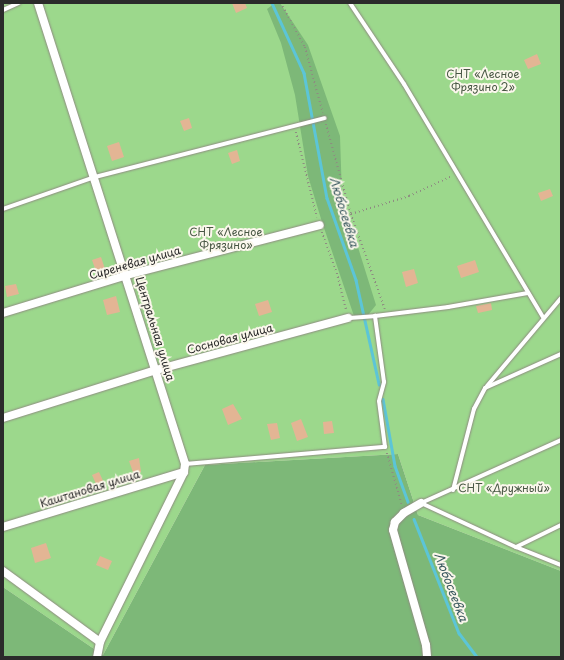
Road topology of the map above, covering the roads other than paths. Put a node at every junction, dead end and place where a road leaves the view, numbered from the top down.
1 (19, 3) edge
2 (38, 3) edge
3 (350, 3) edge
4 (3, 10) edge
5 (324, 118) road end
6 (95, 177) junction
7 (3, 209) edge
8 (320, 225) dead end
9 (127, 275) junction
10 (528, 293) junction
11 (561, 298) edge
12 (3, 313) edge
13 (375, 316) junction
14 (543, 317) junction
15 (348, 318) joint
16 (561, 354) edge
17 (156, 370) junction
18 (485, 388) junction
19 (3, 418) edge
20 (561, 440) edge
21 (184, 468) junction
22 (453, 490) junction
23 (421, 503) junction
24 (561, 525) edge
25 (3, 527) edge
26 (516, 547) junction
27 (561, 565) edge
28 (3, 571) edge
29 (100, 642) junction
30 (97, 654) edge
31 (427, 657) edge

1 - 4 lane
2 - 6 street, Центральная улица
3 - 10 lane
5 - 6 lane
6 - 7 lane
6 - 9 street, Центральная улица
8 - 9 street, Сиреневая улица
9 - 12 street, Сиреневая улица
9 - 17 street, Центральная улица
10 - 13 lane
10 - 14 lane
11 - 14 lane
13 - 15 lane
13 - 21 lane
14 - 18 lane
15 - 17 street, Сосновая улица
16 - 18 lane
17 - 19 street, Сосновая улица
17 - 21 street, Центральная улица
18 - 22 lane
20 - 22 lane
21 - 25 street, Каштановая улица
21 - 29 street
22 - 23 lane
23 - 26 lane
23 - 31 street
24 - 26 lane
26 - 27 lane
28 - 29 street
29 - 30 street

